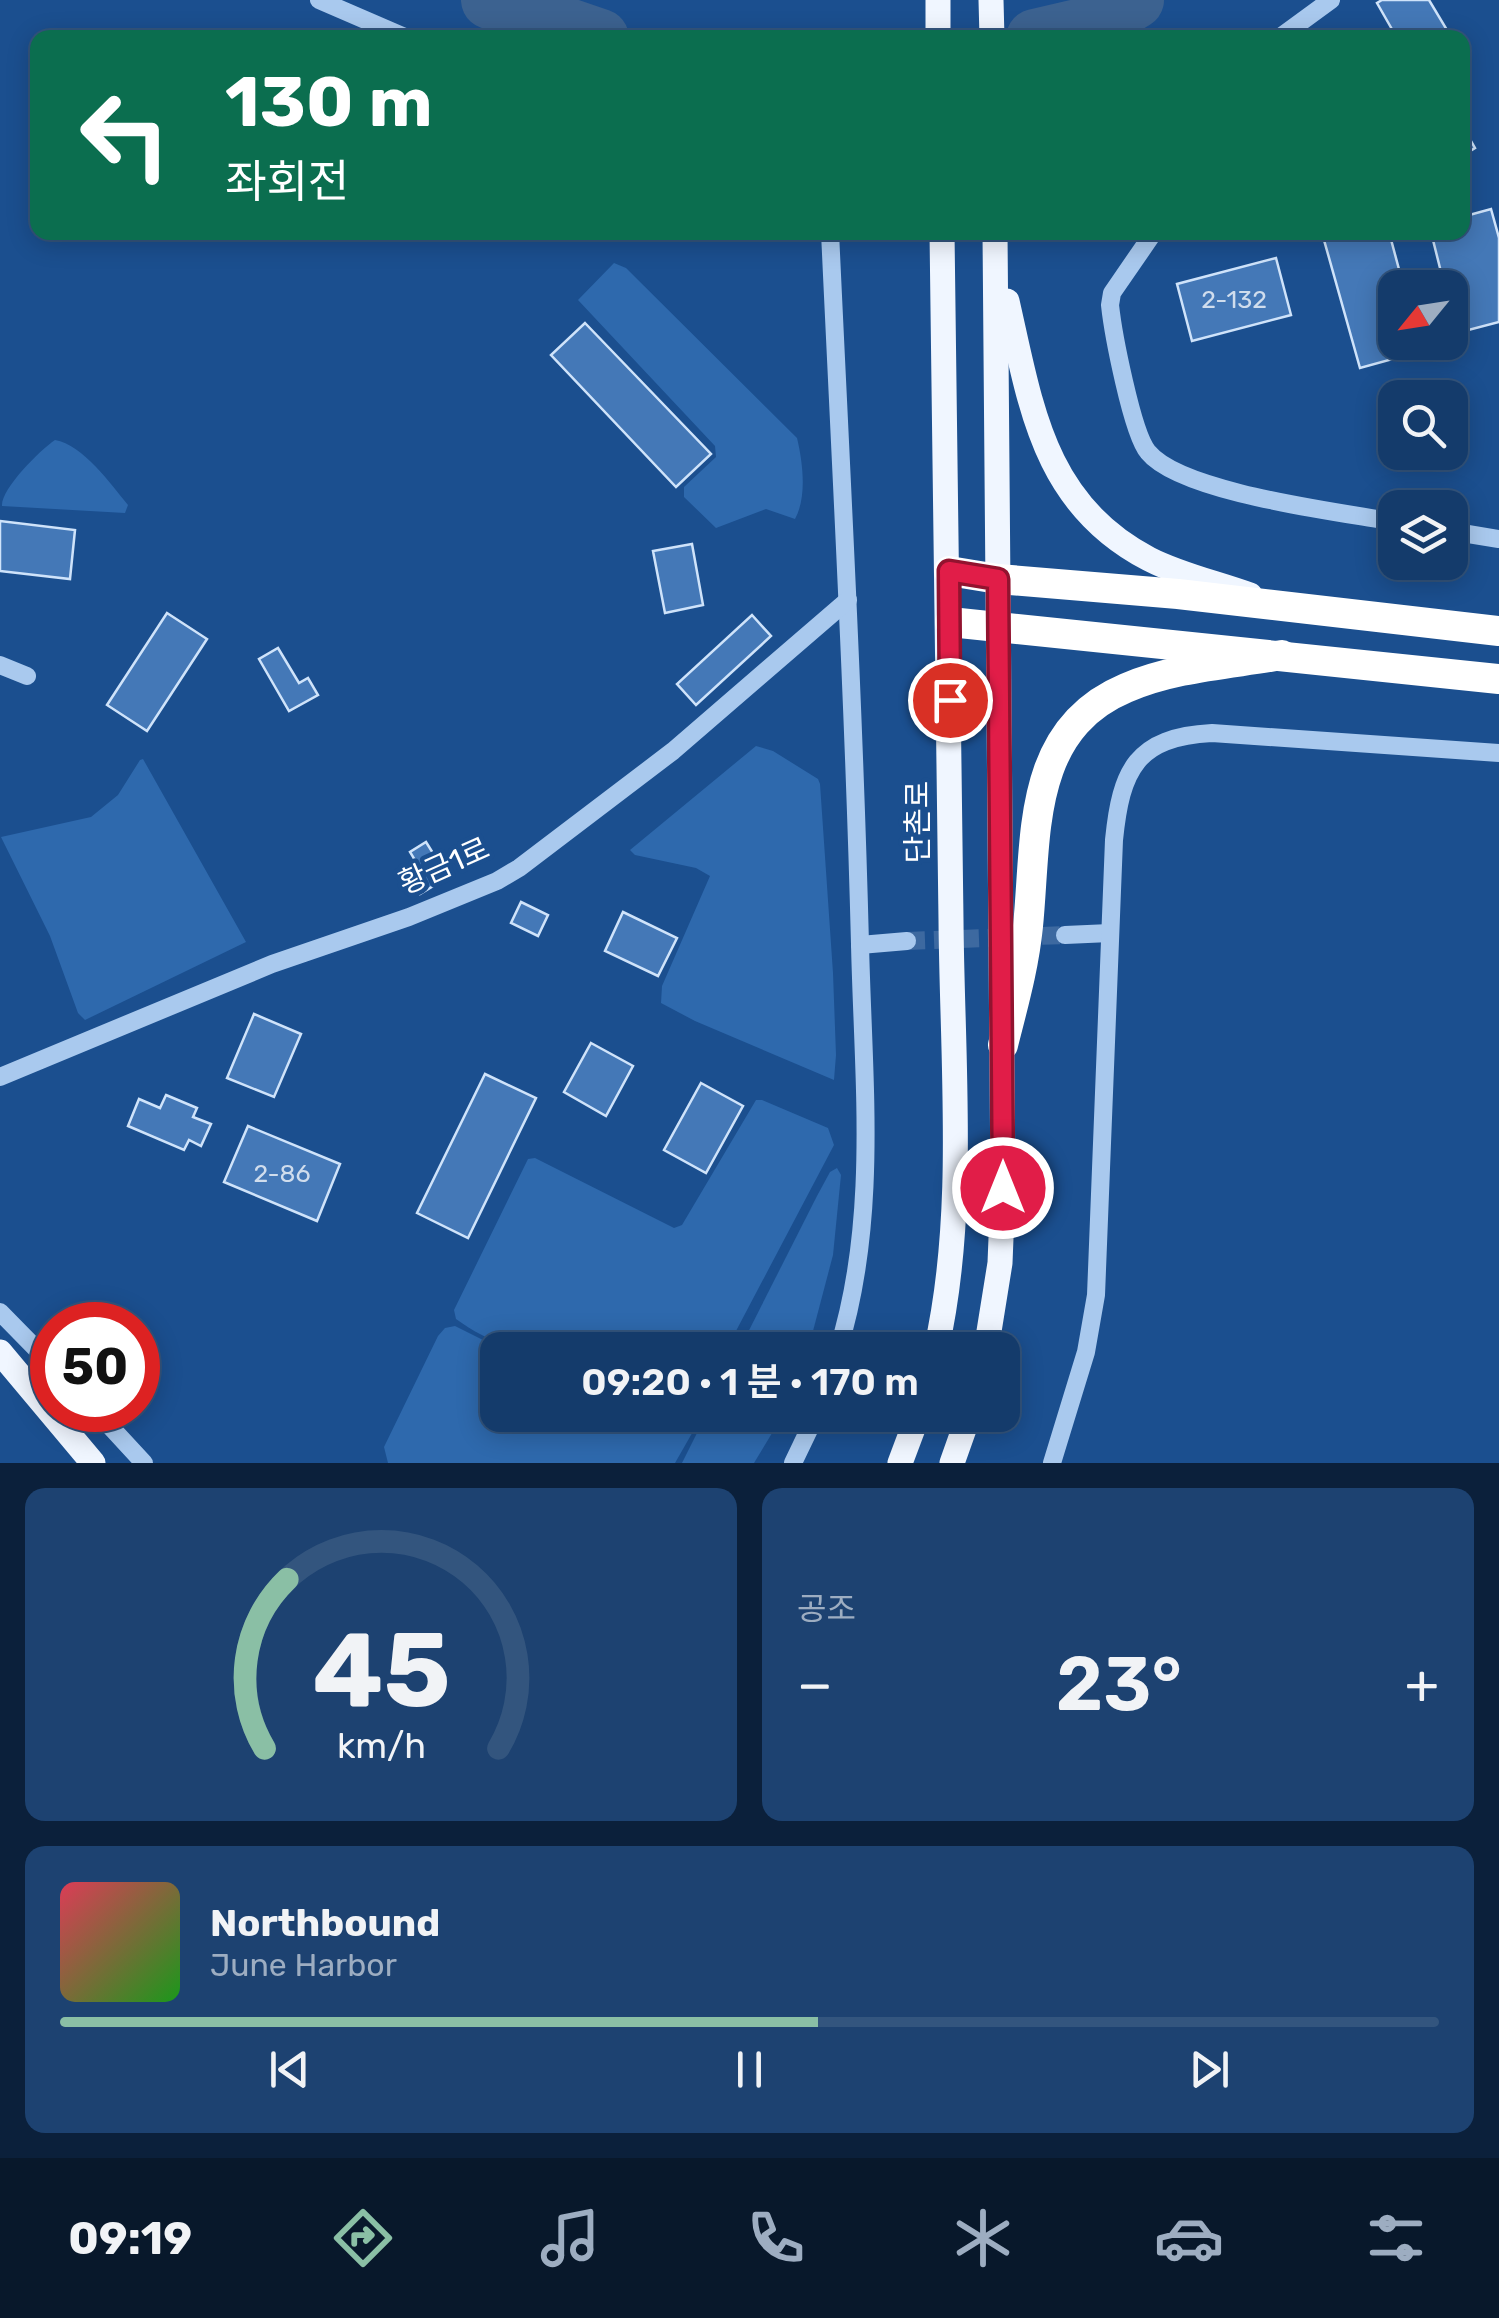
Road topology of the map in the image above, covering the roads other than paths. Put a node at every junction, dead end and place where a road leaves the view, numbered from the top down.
1 (319, 0) edge
2 (938, 0) edge
3 (991, 0) edge
4 (1331, 0) edge
5 (388, 30) edge
6 (938, 30) edge
7 (992, 30) edge
8 (1289, 30) edge
9 (830, 240) edge
10 (942, 240) edge
11 (1148, 240) edge
12 (996, 243) edge
13 (1378, 519) edge
14 (1468, 534) edge
15 (1499, 538) edge
16 (949, 571) junction
17 (998, 579) junction
18 (848, 600) junction
19 (1284, 606) junction
20 (950, 622) junction
21 (1000, 626) junction
22 (1499, 631) edge
23 (1282, 655) junction
24 (0, 666) edge
25 (27, 676) dead end
26 (1499, 680) edge
27 (1499, 753) edge
28 (1110, 933) junction
29 (1065, 936) tunnel mouth
30 (907, 941) tunnel mouth
31 (860, 945) junction
32 (1002, 1045) junction
33 (0, 1078) edge
34 (0, 1312) edge
35 (843, 1332) edge
36 (940, 1332) edge
37 (989, 1332) edge
38 (30, 1343) edge
39 (0, 1352) edge
40 (115, 1432) edge
41 (808, 1432) edge
42 (912, 1432) edge
43 (963, 1432) edge
44 (93, 1463) edge
45 (144, 1463) edge
46 (794, 1463) edge
47 (900, 1463) edge
48 (952, 1463) edge
49 (1052, 1463) edge

1 - 5 lane
2 - 6 main road
3 - 7 main road
4 - 8 lane
9 - 18 lane
10 - 16 main road, 단촌로
11 - 13 lane
12 - 17 main road
12 - 19 main road
14 - 15 lane
16 - 17 highway
16 - 20 main road, 단촌로
17 - 19 highway
17 - 21 main road
18 - 31 lane
18 - 33 lane, 황금1로
19 - 22 highway
20 - 21 highway
20 - 36 main road, 단촌로
21 - 23 highway
21 - 32 main road
23 - 26 highway
23 - 32 highway
24 - 25 lane
27 - 28 lane
28 - 29 lane
28 - 49 lane
30 - 31 lane
31 - 35 lane
32 - 37 main road
34 - 38 lane
39 - 44 main road
40 - 45 lane
41 - 46 lane
42 - 47 main road
43 - 48 main road

